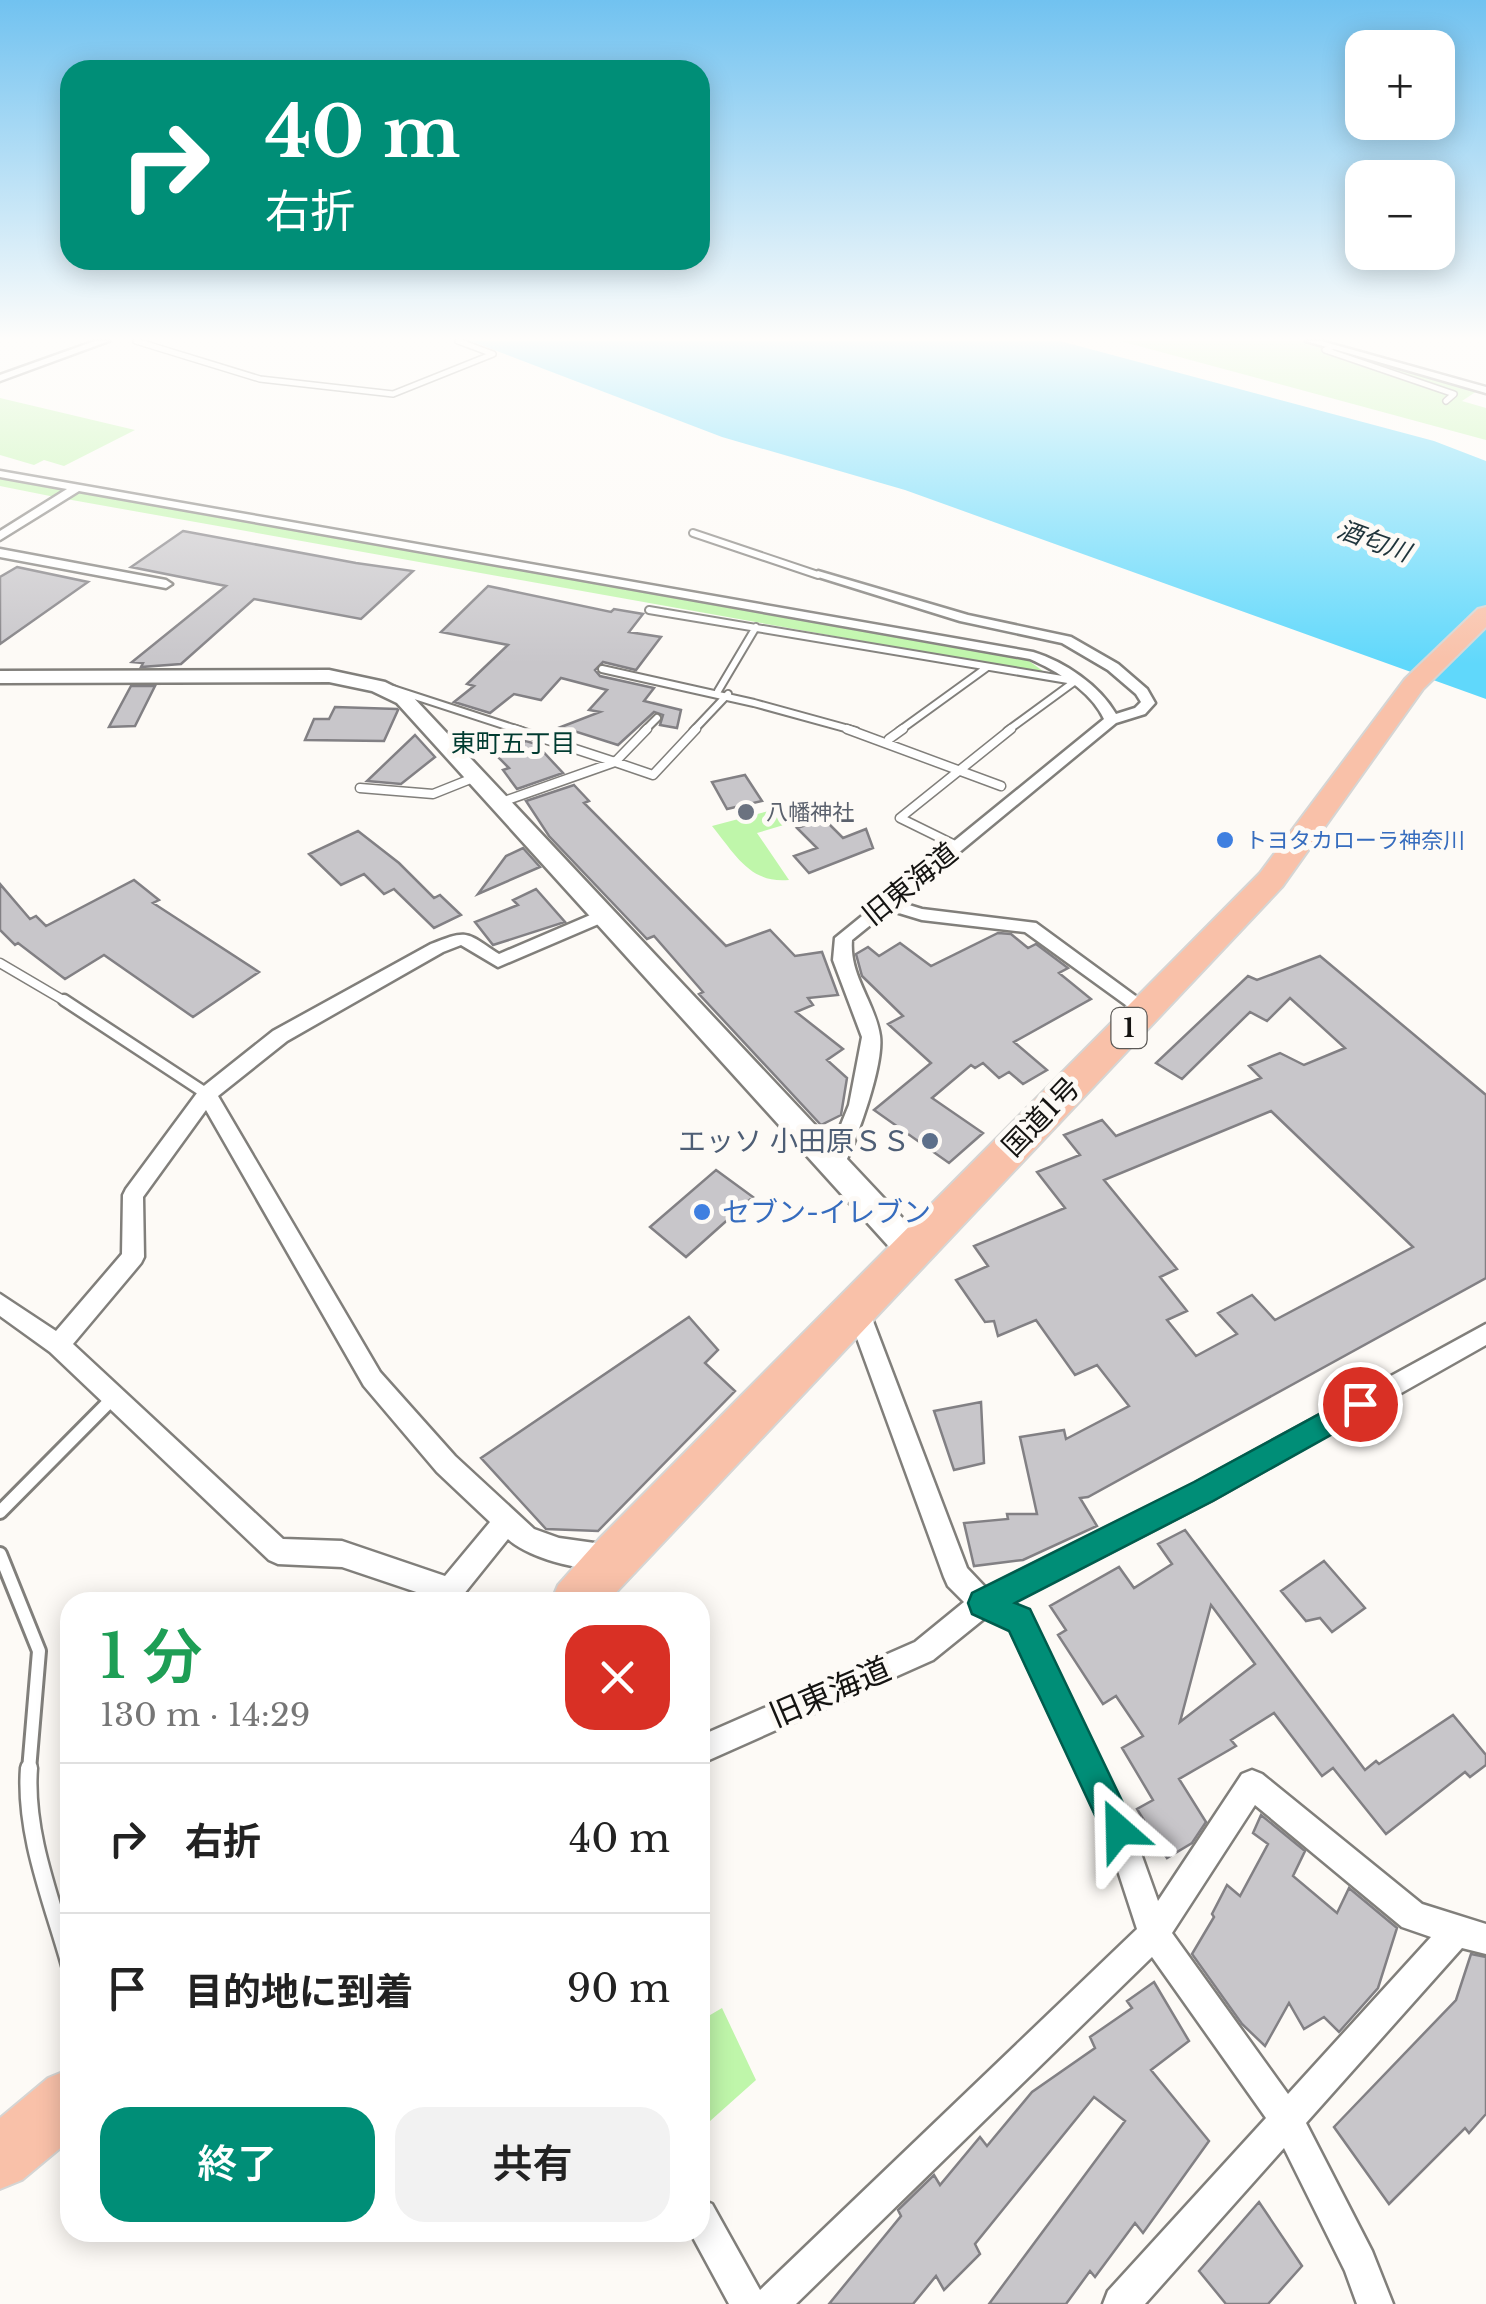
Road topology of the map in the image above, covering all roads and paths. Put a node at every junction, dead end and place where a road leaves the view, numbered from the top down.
1 (0, 474) edge
2 (77, 488) junction
3 (694, 533) dead end
4 (0, 536) edge
5 (0, 553) edge
6 (818, 575) joint
7 (166, 584) dead end
8 (649, 610) dead end
9 (1486, 614) edge
10 (756, 627) junction
11 (602, 668) dead end
12 (986, 668) junction
13 (0, 676) edge
14 (1074, 681) junction
15 (378, 686) junction
16 (723, 693) junction
17 (657, 718) dead end
18 (1111, 720) junction
19 (889, 739) junction
20 (615, 762) junction
21 (959, 767) junction
22 (473, 778) junction
23 (1000, 786) dead end
24 (360, 788) dead end
25 (498, 804) junction
26 (957, 846) junction
27 (886, 903) junction
28 (602, 916) junction
29 (0, 963) edge
30 (1147, 1010) junction
31 (207, 1094) junction
32 (835, 1164) junction
33 (913, 1251) junction
34 (0, 1304) edge
35 (857, 1308) junction
36 (1486, 1334) edge
37 (58, 1345) junction
38 (112, 1399) junction
39 (0, 1512) edge
40 (506, 1520) junction
41 (0, 1554) edge
42 (616, 1556) junction
43 (585, 1592) edge
44 (982, 1603) junction
45 (710, 1746) edge
46 (60, 1930) edge
47 (1154, 1934) junction
48 (1472, 1935) edge
49 (60, 2108) edge
50 (1286, 2118) junction
51 (0, 2158) edge
52 (710, 2234) edge
53 (748, 2304) edge
54 (771, 2304) edge
55 (1121, 2304) edge
56 (1375, 2304) edge

1 - 2 street
2 - 4 street
2 - 14 street
3 - 6 lane
5 - 7 street
6 - 18 street, 旧東海道
8 - 10 lane
9 - 30 highway, 国道1号 / 1
10 - 12 lane
10 - 16 lane
11 - 16 lane
12 - 14 lane
12 - 19 lane
13 - 15 street
14 - 18 street
14 - 21 lane
15 - 20 lane
15 - 22 street
16 - 19 lane
16 - 20 lane
17 - 20 lane
18 - 26 street, 旧東海道
19 - 21 lane
20 - 25 lane
21 - 23 lane
21 - 26 lane
22 - 24 lane
22 - 25 street
25 - 28 street
26 - 27 street, 旧東海道
27 - 30 street
27 - 32 street, 旧東海道
28 - 31 street
28 - 32 street
29 - 31 lane
30 - 33 highway, 国道1号 / 1
31 - 37 street
31 - 40 street
32 - 33 street
33 - 35 highway, 国道1号 / 1
34 - 37 street
35 - 42 highway, 国道1号 / 1
35 - 44 street
36 - 44 street, 旧東海道
37 - 38 street
38 - 39 lane
38 - 40 street
40 - 42 street
41 - 46 lane
42 - 43 highway, 国道1号 / 1
44 - 45 street, 旧東海道
44 - 47 street
47 - 48 street
47 - 50 street
47 - 54 street
48 - 50 street
49 - 51 highway
50 - 55 street
50 - 56 street
52 - 53 street

